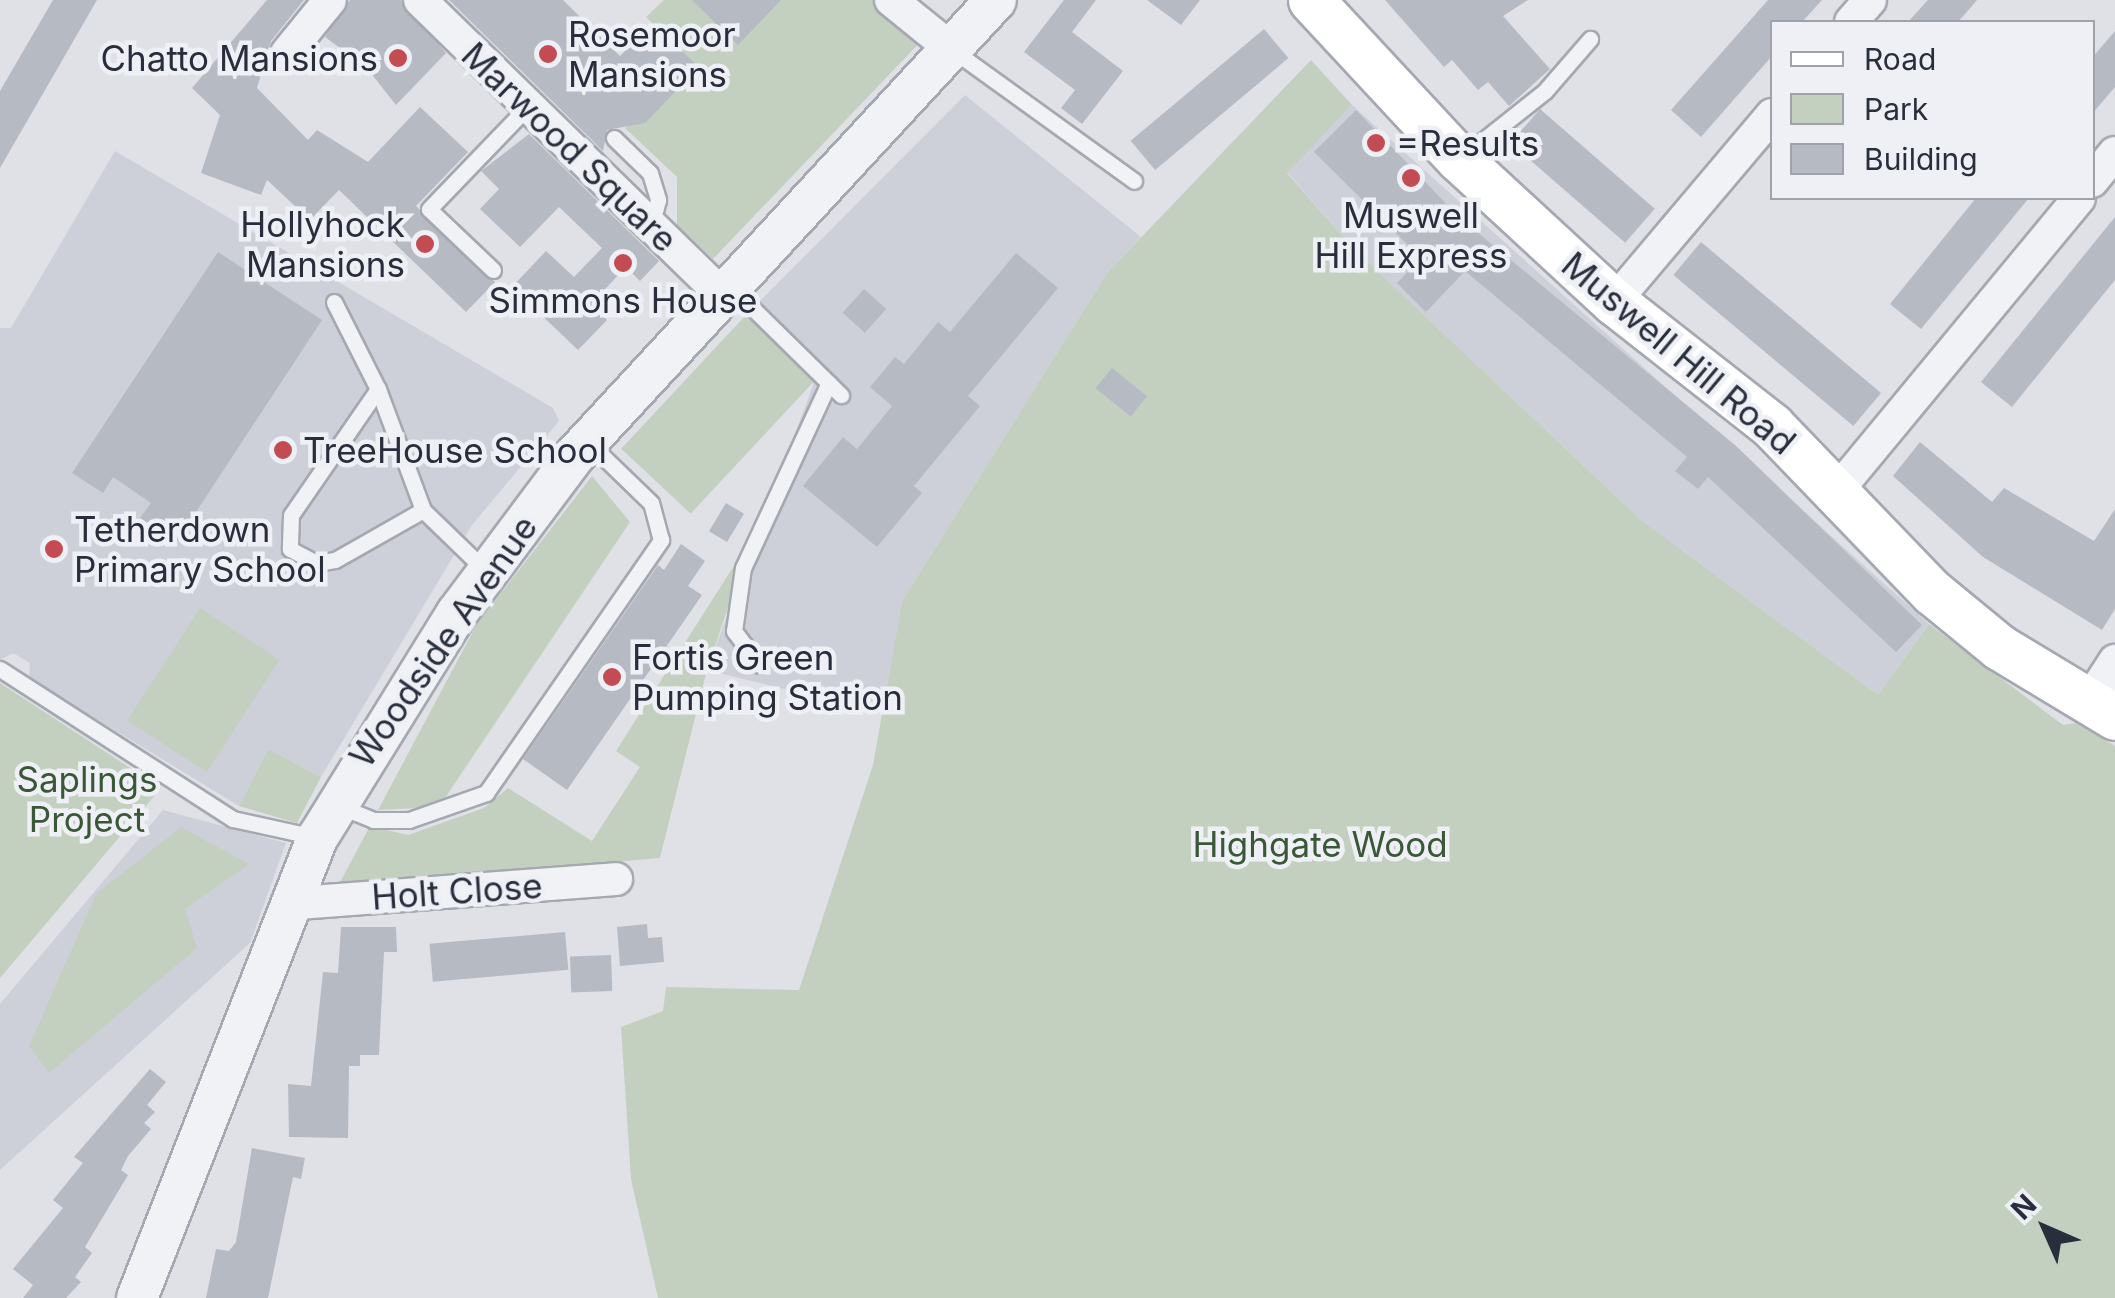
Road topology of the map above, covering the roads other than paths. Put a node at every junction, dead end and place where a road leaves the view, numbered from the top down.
1 (330, 0) edge
2 (420, 0) edge
3 (891, 0) edge
4 (996, 0) edge
5 (1311, 0) edge
6 (1870, 0) edge
7 (1852, 20) edge
8 (1590, 40) dead end
9 (954, 51) junction
10 (287, 53) dead end
11 (528, 106) junction
12 (1770, 117) edge
13 (614, 138) dead end
14 (2115, 153) edge
15 (1459, 159) junction
16 (2095, 177) edge
17 (1134, 182) dead end
18 (2077, 200) edge
19 (651, 226) junction
20 (493, 270) dead end
21 (725, 289) junction
22 (334, 302) dead end
23 (1614, 302) junction
24 (378, 389) junction
25 (587, 441) junction
26 (1836, 492) junction
27 (423, 510) junction
28 (487, 572) junction
29 (2115, 661) edge
30 (760, 665) dead end
31 (0, 669) edge
32 (2102, 709) edge
33 (326, 821) junction
34 (616, 879) dead end
35 (298, 903) junction
36 (137, 1298) edge

1 - 10 street
2 - 11 street, Marwood Square
3 - 9 street
4 - 9 street, Woodside Avenue
5 - 15 main road, Muswell Hill Road
6 - 7 street
8 - 15 lane
9 - 17 lane
9 - 21 street, Woodside Avenue
11 - 19 street, Marwood Square
11 - 20 lane
12 - 23 street
13 - 19 lane
14 - 16 street
15 - 23 main road, Muswell Hill Road
18 - 26 street
19 - 21 street, Marwood Square
21 - 25 street, Woodside Avenue
21 - 30 lane
22 - 24 lane
23 - 26 main road, Muswell Hill Road
24 - 27 lane
24 - 27 lane
25 - 28 street, Woodside Avenue
25 - 33 lane
26 - 32 main road, Muswell Hill Road
27 - 28 lane
28 - 33 street, Woodside Avenue
29 - 32 street
31 - 33 lane
33 - 35 street, Woodside Avenue
34 - 35 street, Holt Close
35 - 36 street, Woodside Avenue

